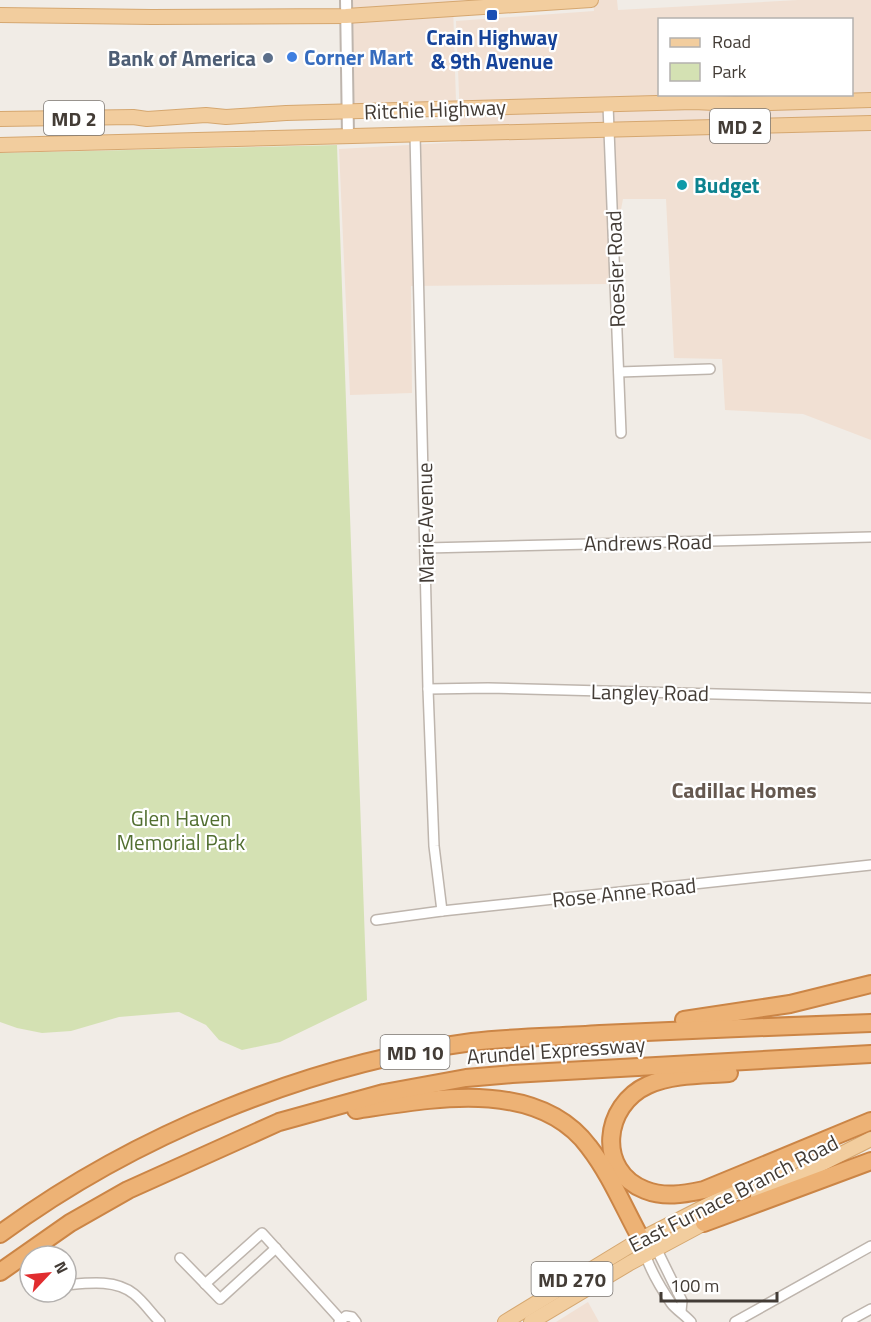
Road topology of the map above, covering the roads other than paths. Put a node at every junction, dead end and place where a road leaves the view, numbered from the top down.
1 (346, 0) edge
2 (591, 0) edge
3 (512, 3) edge
4 (0, 15) edge
5 (346, 16) junction
6 (871, 100) edge
7 (608, 105) junction
8 (347, 111) junction
9 (0, 119) edge
10 (871, 123) edge
11 (609, 129) junction
12 (415, 134) junction
13 (348, 136) junction
14 (0, 146) edge
15 (710, 369) dead end
16 (619, 372) junction
17 (621, 433) dead end
18 (871, 537) edge
19 (426, 548) junction
20 (428, 689) junction
21 (871, 698) edge
22 (871, 865) edge
23 (442, 911) junction
24 (376, 920) dead end
25 (871, 984) edge
26 (871, 1023) edge
27 (585, 1035) junction
28 (871, 1054) edge
29 (871, 1063) edge
30 (279, 1122) junction
31 (871, 1122) edge
32 (871, 1139) edge
33 (871, 1161) edge
34 (704, 1223) junction
35 (0, 1234) edge
36 (871, 1246) edge
37 (647, 1247) junction
38 (276, 1248) junction
39 (180, 1258) dead end
40 (0, 1272) edge
41 (78, 1284) edge
42 (205, 1284) junction
43 (871, 1309) edge
44 (340, 1321) edge
45 (160, 1322) edge
46 (356, 1322) edge
47 (505, 1322) edge
48 (531, 1322) edge
49 (691, 1322) edge
50 (735, 1322) edge
51 (847, 1322) edge

1 - 5 street
2 - 3 main road
3 - 5 main road
4 - 5 main road
5 - 8 street
6 - 7 main road, Ritchie Highway / MD 2
7 - 8 main road, Ritchie Highway / MD 2
7 - 11 street, Roesler Road
8 - 9 main road, Ritchie Highway / MD 2
8 - 13 street
10 - 11 main road, Ritchie Highway / MD 2
11 - 12 main road, Ritchie Highway / MD 2
11 - 16 street, Roesler Road
12 - 13 main road, Ritchie Highway / MD 2
12 - 19 street, Marie Avenue
13 - 14 main road, Ritchie Highway / MD 2
15 - 16 street
16 - 17 street, Roesler Road
18 - 19 street, Andrews Road
19 - 20 street, Marie Avenue
20 - 21 street, Langley Road
20 - 23 street, Marie Avenue
22 - 23 street, Rose Anne Road
23 - 24 street, Rose Anne Road
25 - 27 highway
26 - 27 highway, Arundel Expressway / MD 10
27 - 35 highway, Arundel Expressway / MD 10
28 - 30 highway, Arundel Expressway / MD 10
29 - 31 highway
30 - 37 highway
30 - 40 highway, Arundel Expressway / MD 10
31 - 37 main road, East Furnace Branch Road / MD 270
32 - 34 main road, East Furnace Branch Road / MD 270
33 - 34 highway
34 - 37 main road, East Furnace Branch Road / MD 270
36 - 50 street
37 - 47 main road, East Furnace Branch Road / MD 270
37 - 48 main road, East Furnace Branch Road / MD 270
37 - 49 street
38 - 42 street
38 - 42 street
38 - 44 street
39 - 42 street
41 - 45 street
43 - 51 street
44 - 46 street

